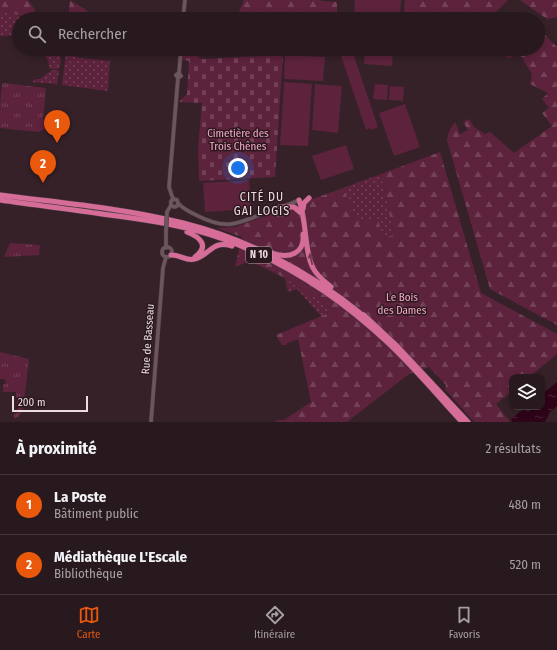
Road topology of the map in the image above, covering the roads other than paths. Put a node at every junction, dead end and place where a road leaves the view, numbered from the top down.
1 (185, 0) edge
2 (184, 12) edge
3 (180, 56) edge
4 (0, 195) edge
5 (309, 198) dead end
6 (173, 199) junction
7 (0, 200) edge
8 (298, 201) joint
9 (171, 205) junction
10 (177, 205) junction
11 (280, 207) junction
12 (302, 211) junction
13 (143, 220) junction
14 (240, 242) junction
15 (166, 248) junction
16 (170, 255) junction
17 (320, 288) junction
18 (365, 317) junction
19 (151, 422) edge
20 (462, 422) edge
21 (468, 422) edge

1 - 2 street
3 - 6 street
4 - 14 highway, N 10
5 - 12 highway
6 - 9 street
6 - 10 street
7 - 13 highway, N 10
8 - 11 street
8 - 12 highway
9 - 10 street
9 - 15 street, bridge
10 - 11 street
11 - 12 highway
12 - 14 highway
18 -> 12 highway
13 - 16 highway
13 - 17 highway, N 10
14 - 18 highway, N 10
15 - 16 street
15 - 16 street, Rue de Basseau
16 - 17 highway
16 - 19 street, Rue de Basseau
17 - 20 highway, N 10
18 - 21 highway, N 10

